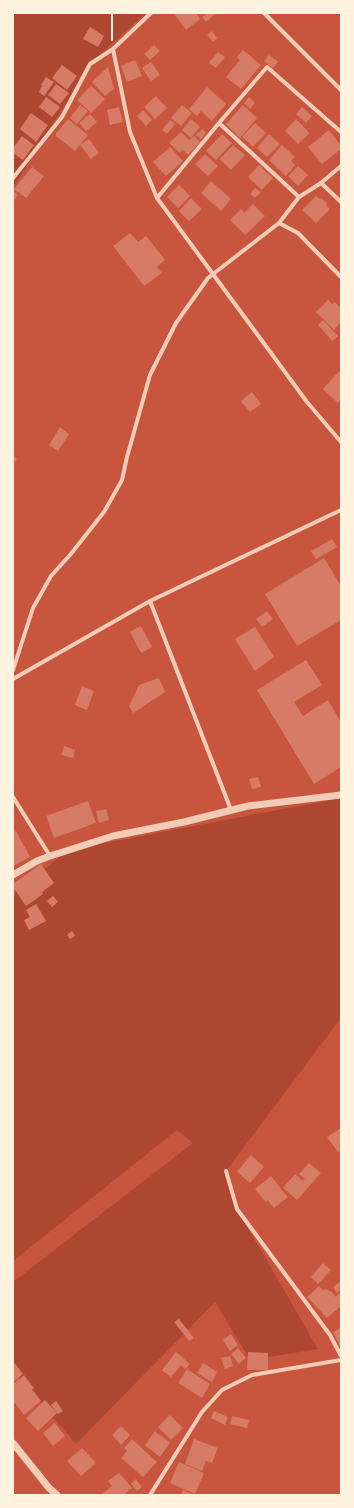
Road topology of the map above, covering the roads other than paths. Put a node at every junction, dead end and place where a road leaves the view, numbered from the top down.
1 (151, 13) edge
2 (264, 13) edge
3 (113, 49) junction
4 (341, 90) edge
5 (219, 124) junction
6 (341, 132) edge
7 (341, 166) edge
8 (13, 178) edge
9 (321, 183) junction
10 (299, 197) junction
11 (158, 198) junction
12 (341, 202) edge
13 (279, 223) junction
14 (212, 274) junction
15 (341, 277) edge
16 (341, 442) edge
17 (341, 510) edge
18 (150, 601) junction
19 (13, 670) edge
20 (13, 679) edge
21 (341, 795) edge
22 (13, 797) edge
23 (231, 810) junction
24 (50, 856) junction
25 (13, 875) edge
26 (226, 1171) dead end
27 (341, 1356) edge
28 (341, 1360) edge
29 (13, 1443) edge
30 (51, 1492) edge
31 (57, 1495) edge
32 (150, 1495) edge

1 - 3 street
2 - 4 street
3 - 8 street
3 - 11 street
5 - 6 street
5 - 10 street
5 - 11 street
7 - 9 street
9 - 10 street
9 - 12 street
10 - 13 street
11 - 14 street
13 - 14 street
13 - 15 street
14 - 16 street
14 - 19 street
17 - 18 street
18 - 20 street
18 - 23 street
21 - 23 street
22 - 24 street
23 - 24 street
24 - 25 street
26 - 27 street
28 - 32 street
29 - 30 street
30 - 31 street

